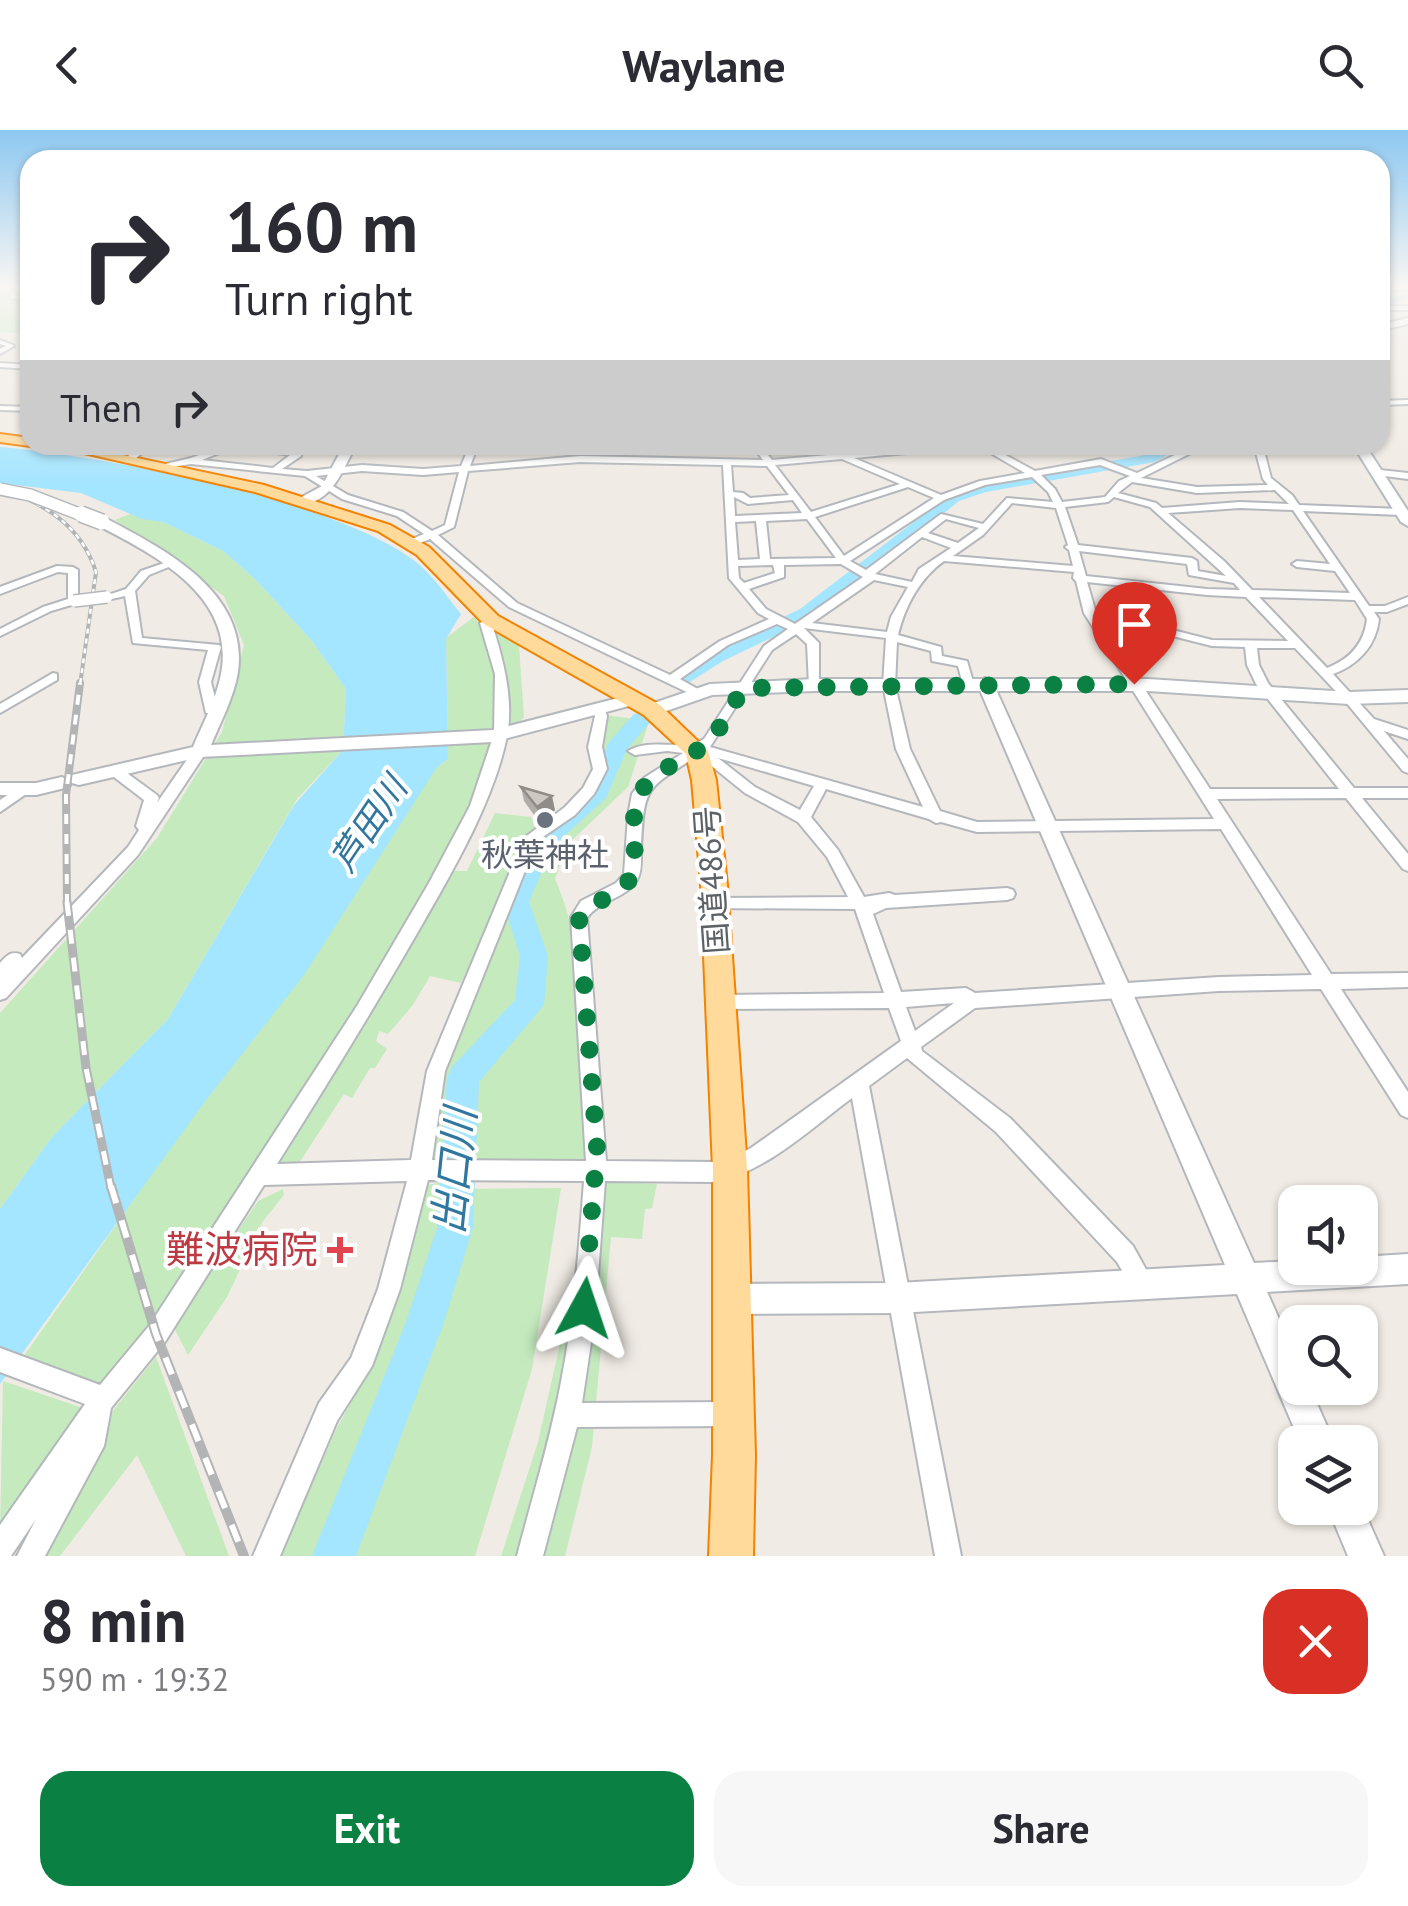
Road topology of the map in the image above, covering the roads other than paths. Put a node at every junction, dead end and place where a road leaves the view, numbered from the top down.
1 (297, 455) edge
2 (344, 455) edge
3 (470, 455) edge
4 (595, 455) edge
5 (763, 455) edge
6 (850, 455) edge
7 (997, 455) edge
8 (1182, 455) edge
9 (1260, 455) edge
10 (1367, 455) edge
11 (842, 456) junction
12 (158, 457) edge
13 (594, 460) junction
14 (727, 463) junction
15 (769, 463) junction
16 (464, 468) junction
17 (276, 469) junction
18 (334, 471) junction
19 (1380, 473) junction
20 (307, 474) junction
21 (1029, 474) junction
22 (1408, 476) edge
23 (1135, 477) junction
24 (909, 484) junction
25 (1159, 484) junction
26 (328, 486) junction
27 (1276, 487) junction
28 (0, 489) edge
29 (729, 494) junction
30 (1114, 494) junction
31 (795, 497) junction
32 (941, 498) junction
33 (304, 501) junction
34 (1058, 505) junction
35 (1158, 508) junction
36 (1296, 508) junction
37 (810, 516) junction
38 (1405, 517) edge
39 (730, 519) junction
40 (760, 519) junction
41 (985, 527) junction
42 (922, 534) junction
43 (422, 540) junction
44 (960, 547) junction
45 (1070, 547) junction
46 (942, 558) junction
47 (771, 561) junction
48 (733, 563) junction
49 (171, 564) junction
50 (847, 564) junction
51 (1297, 564) dead end
52 (1340, 568) junction
53 (1077, 573) junction
54 (870, 576) junction
55 (1238, 581) junction
56 (912, 585) junction
57 (741, 588) junction
58 (0, 591) edge
59 (130, 591) junction
60 (1252, 594) junction
61 (1358, 597) junction
62 (1408, 600) edge
63 (74, 602) junction
64 (1370, 614) junction
65 (491, 620) junction
66 (776, 620) junction
67 (1098, 626) junction
68 (800, 627) junction
69 (0, 633) edge
70 (892, 636) junction
71 (1300, 646) junction
72 (1250, 647) junction
73 (1325, 672) junction
74 (54, 677) dead end
75 (672, 679) junction
76 (977, 684) junction
77 (1134, 684) junction
78 (815, 685) junction
79 (889, 685) junction
80 (743, 688) junction
81 (692, 689) junction
82 (0, 690) edge
83 (1270, 693) junction
84 (22, 694) junction
85 (1408, 696) edge
86 (1349, 698) junction
87 (643, 704) junction
88 (0, 709) edge
89 (598, 709) junction
90 (216, 710) junction
91 (1370, 722) junction
92 (497, 735) junction
93 (1408, 735) edge
94 (635, 750) dead end
95 (205, 751) junction
96 (697, 751) junction
97 (1408, 768) edge
98 (115, 771) junction
99 (822, 784) junction
100 (0, 789) edge
101 (24, 789) junction
102 (1350, 792) junction
103 (1408, 793) edge
104 (1205, 794) junction
105 (0, 807) edge
106 (803, 818) junction
107 (936, 818) junction
108 (1224, 824) junction
109 (1046, 826) junction
110 (141, 840) junction
111 (1408, 865) edge
112 (1007, 894) dead end
113 (715, 904) junction
114 (862, 907) junction
115 (14, 959) dead end
116 (0, 974) edge
117 (1408, 980) edge
118 (1326, 982) junction
119 (1118, 989) junction
120 (0, 993) edge
121 (893, 1000) junction
122 (972, 1001) junction
123 (721, 1002) junction
124 (910, 1044) junction
125 (860, 1084) junction
126 (1408, 1109) edge
127 (424, 1170) junction
128 (730, 1170) junction
129 (590, 1172) junction
130 (257, 1175) junction
131 (1408, 1269) edge
132 (1245, 1280) junction
133 (1143, 1284) junction
134 (897, 1298) junction
135 (731, 1299) junction
136 (0, 1360) edge
137 (95, 1398) junction
138 (734, 1414) junction
139 (568, 1415) junction
140 (1309, 1425) edge
141 (1352, 1525) edge
142 (0, 1548) edge
143 (30, 1556) edge
144 (266, 1556) edge
145 (530, 1556) edge
146 (731, 1556) edge
147 (948, 1556) edge
148 (1366, 1556) edge

1 - 17 street
2 - 18 street
3 - 16 street
4 - 13 street
5 - 15 street
6 - 11 street
7 - 21 street
8 - 23 street
9 - 27 street
10 - 19 main road
11 - 15 street
11 - 24 street
12 - 17 street
12 - 33 highway
13 - 14 street
13 - 16 street
14 - 15 street
14 - 29 street
15 - 31 street
16 - 18 street
16 - 43 street
17 - 20 street
18 - 20 street
18 - 26 street
19 - 22 street
19 - 38 main road
20 - 26 street
21 - 23 street
21 - 32 street
21 - 34 street
23 - 25 street
23 - 30 street
24 - 32 street
24 - 37 street
25 - 27 street
25 - 35 street
26 - 33 street
26 - 43 street
27 - 36 street
28 - 49 street, bridge
29 - 31 street
29 - 39 street
30 - 34 street
30 - 35 street
31 - 37 street
32 - 50 street
33 - 43 highway
34 - 41 street
34 - 45 street
35 - 36 street
35 - 55 street
36 - 38 street
36 - 52 street
37 - 40 street
37 - 50 street
39 - 40 street
39 - 48 street
40 - 47 street
41 - 42 street
41 - 44 street
42 - 44 street
42 - 54 street
43 - 65 highway
43 - 75 street
44 - 46 street
45 - 53 street
45 - 55 street
46 - 53 street
46 - 56 street
47 - 48 street
47 - 50 street
47 - 57 street
48 - 57 street
49 - 59 street
49 - 90 street
50 - 54 street
51 - 52 street
52 - 61 street
53 - 60 street
53 - 67 street
54 - 56 street
54 - 68 street
55 - 60 street
56 - 70 street
57 - 66 street
58 - 63 street
59 - 63 street, bridge
59 - 90 street
60 - 61 street
60 - 71 street
61 - 64 street
62 - 64 street
63 - 69 street
64 - 73 street
65 - 87 highway
65 - 92 street
66 - 68 street
66 - 75 street
67 - 72 street
67 - 77 street
68 - 70 street
68 - 78 street
68 - 80 street
70 - 76 street
70 - 79 street
71 - 72 street
71 - 73 street
72 - 83 street
73 - 86 street
74 - 84 street
75 - 81 street
76 - 77 main road
76 - 79 main road
76 - 109 street
77 - 83 main road
77 - 104 street
78 - 79 main road
78 - 80 main road
79 - 107 street
80 - 81 main road
80 - 96 street
81 - 87 main road
82 - 84 street
83 - 86 main road
83 - 102 street
84 - 88 street
85 - 86 main road
86 - 91 street
87 - 89 street
87 - 96 highway
89 - 92 street
89 - 127 street
90 - 95 street
91 - 93 street
91 - 97 street
92 - 95 street
92 - 130 street
94 - 96 street
95 - 98 street
95 - 110 street
96 - 99 street
96 - 106 street
96 - 113 highway, 国道486号
96 - 129 street
98 - 101 street
98 - 110 street
99 - 106 street
99 - 107 street
100 - 101 street
101 - 105 street
102 - 103 street
102 - 104 street
102 - 111 street
104 - 108 street
106 - 114 street
107 - 109 street
108 - 109 street
108 - 118 street
109 - 119 street
110 - 120 street
112 - 114 street
113 - 114 street
113 - 123 highway, 国道486号
114 - 121 street
115 - 116 street
117 - 118 street
118 - 119 street
118 - 126 street
119 - 122 street
119 - 132 street
121 - 122 street
121 - 123 street
121 - 124 street
122 - 124 street
123 - 128 highway, 国道486号
124 - 125 street
124 - 133 street
125 - 128 street
125 - 134 street
127 - 129 street
127 - 130 street
127 - 144 street
128 - 129 street
128 - 135 highway, 国道486号
129 - 139 street
130 - 137 street
131 - 132 street
132 - 133 street
132 - 140 street
133 - 134 street
134 - 135 street
134 - 147 street
135 - 138 highway, 国道486号
136 - 137 street
137 - 142 street
137 - 143 street
138 - 139 street
138 - 146 highway, 国道486号
139 - 145 street
141 - 148 street

